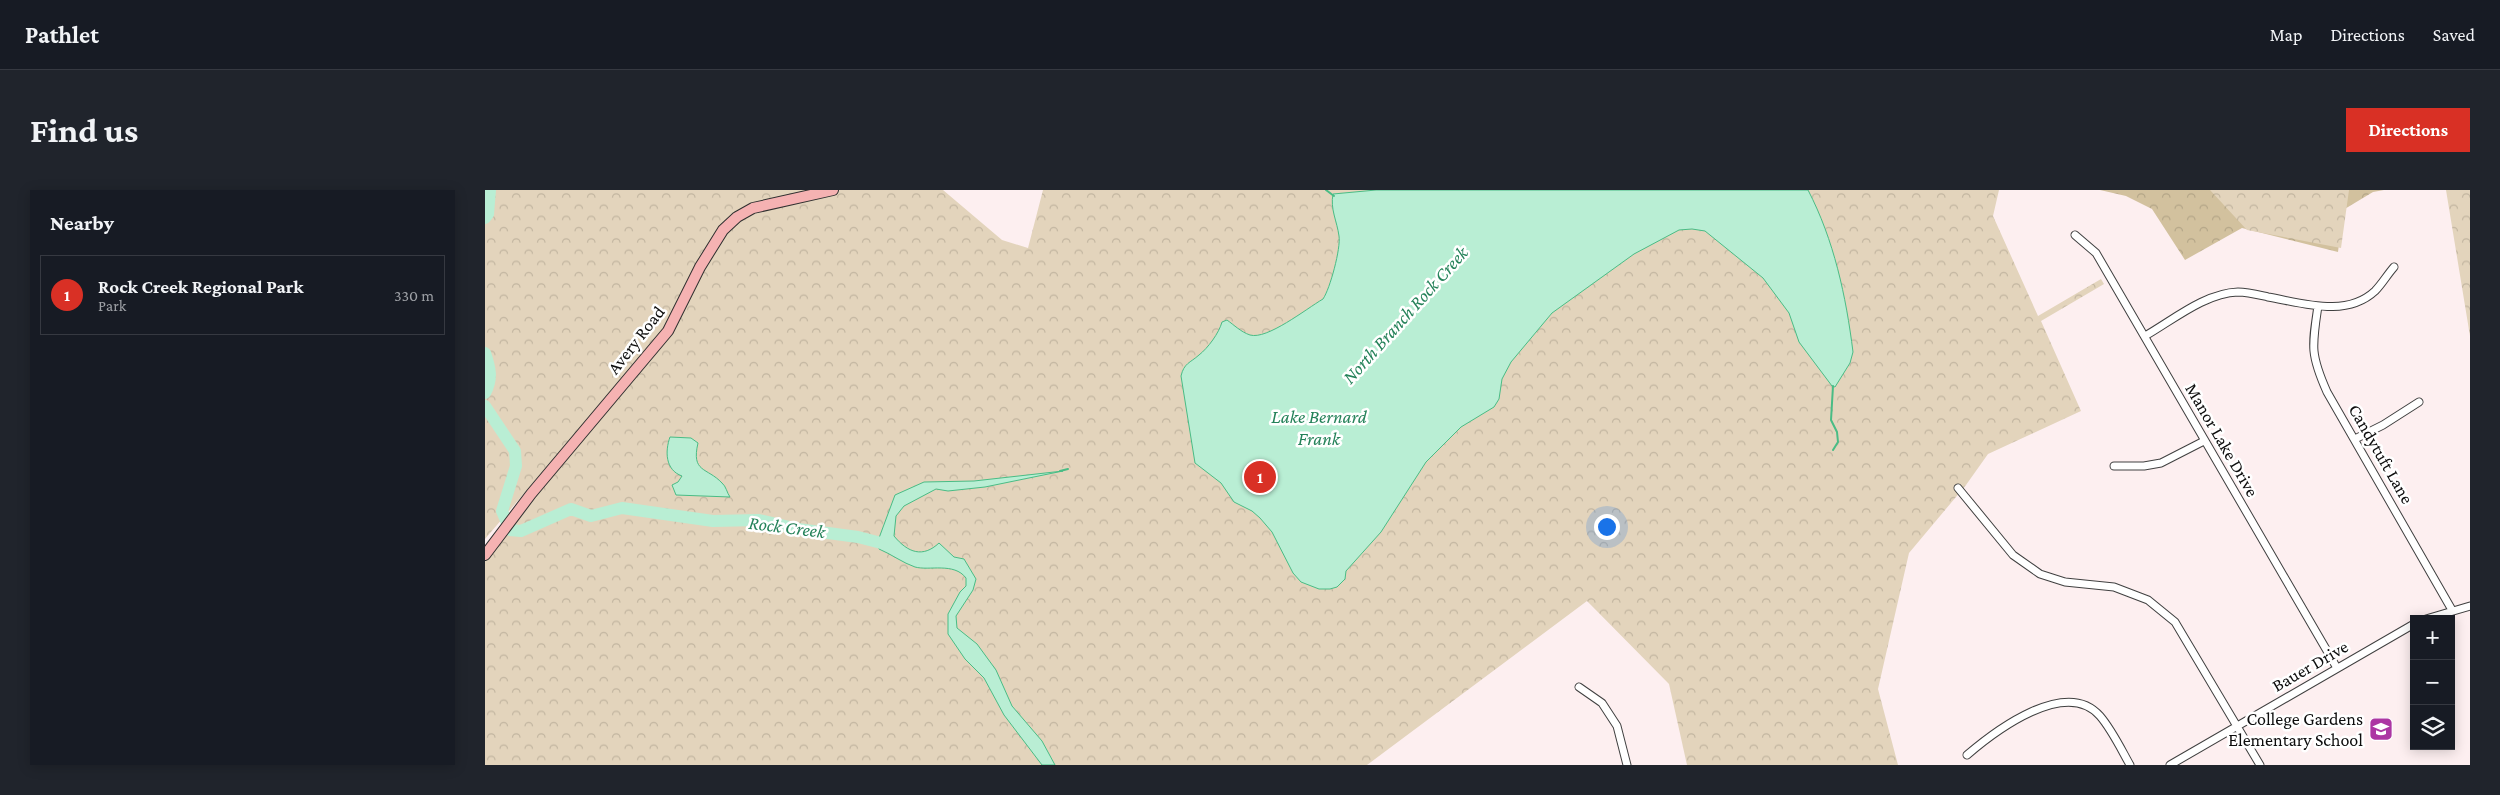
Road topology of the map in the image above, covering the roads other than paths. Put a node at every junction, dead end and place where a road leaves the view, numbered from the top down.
1 (833, 190) edge
2 (2075, 235) dead end
3 (2393, 267) dead end
4 (2318, 306) junction
5 (2145, 336) junction
6 (2419, 402) dead end
7 (2355, 439) junction
8 (2204, 441) junction
9 (2114, 466) dead end
10 (1958, 488) dead end
11 (485, 555) edge
12 (2470, 606) edge
13 (2452, 610) junction
14 (2438, 615) edge
15 (2410, 626) edge
16 (2337, 668) junction
17 (1579, 687) dead end
18 (2237, 726) junction
19 (1967, 755) dead end
20 (1627, 765) edge
21 (2130, 765) edge
22 (2170, 765) edge
23 (2260, 765) edge

1 - 11 street, Avery Road
2 - 5 street, Manor Lake Drive
3 - 4 street
4 - 5 street
4 - 7 street, Candytuft Lane
5 - 8 street, Manor Lake Drive
6 - 7 street
7 - 13 street, Candytuft Lane
8 - 9 street
8 - 16 street, Manor Lake Drive
10 - 18 street
12 - 13 street
13 - 14 street
15 - 16 street, Bauer Drive
16 - 18 street, Bauer Drive
17 - 20 street
18 - 22 street, Bauer Drive
18 - 23 street
19 - 21 street

